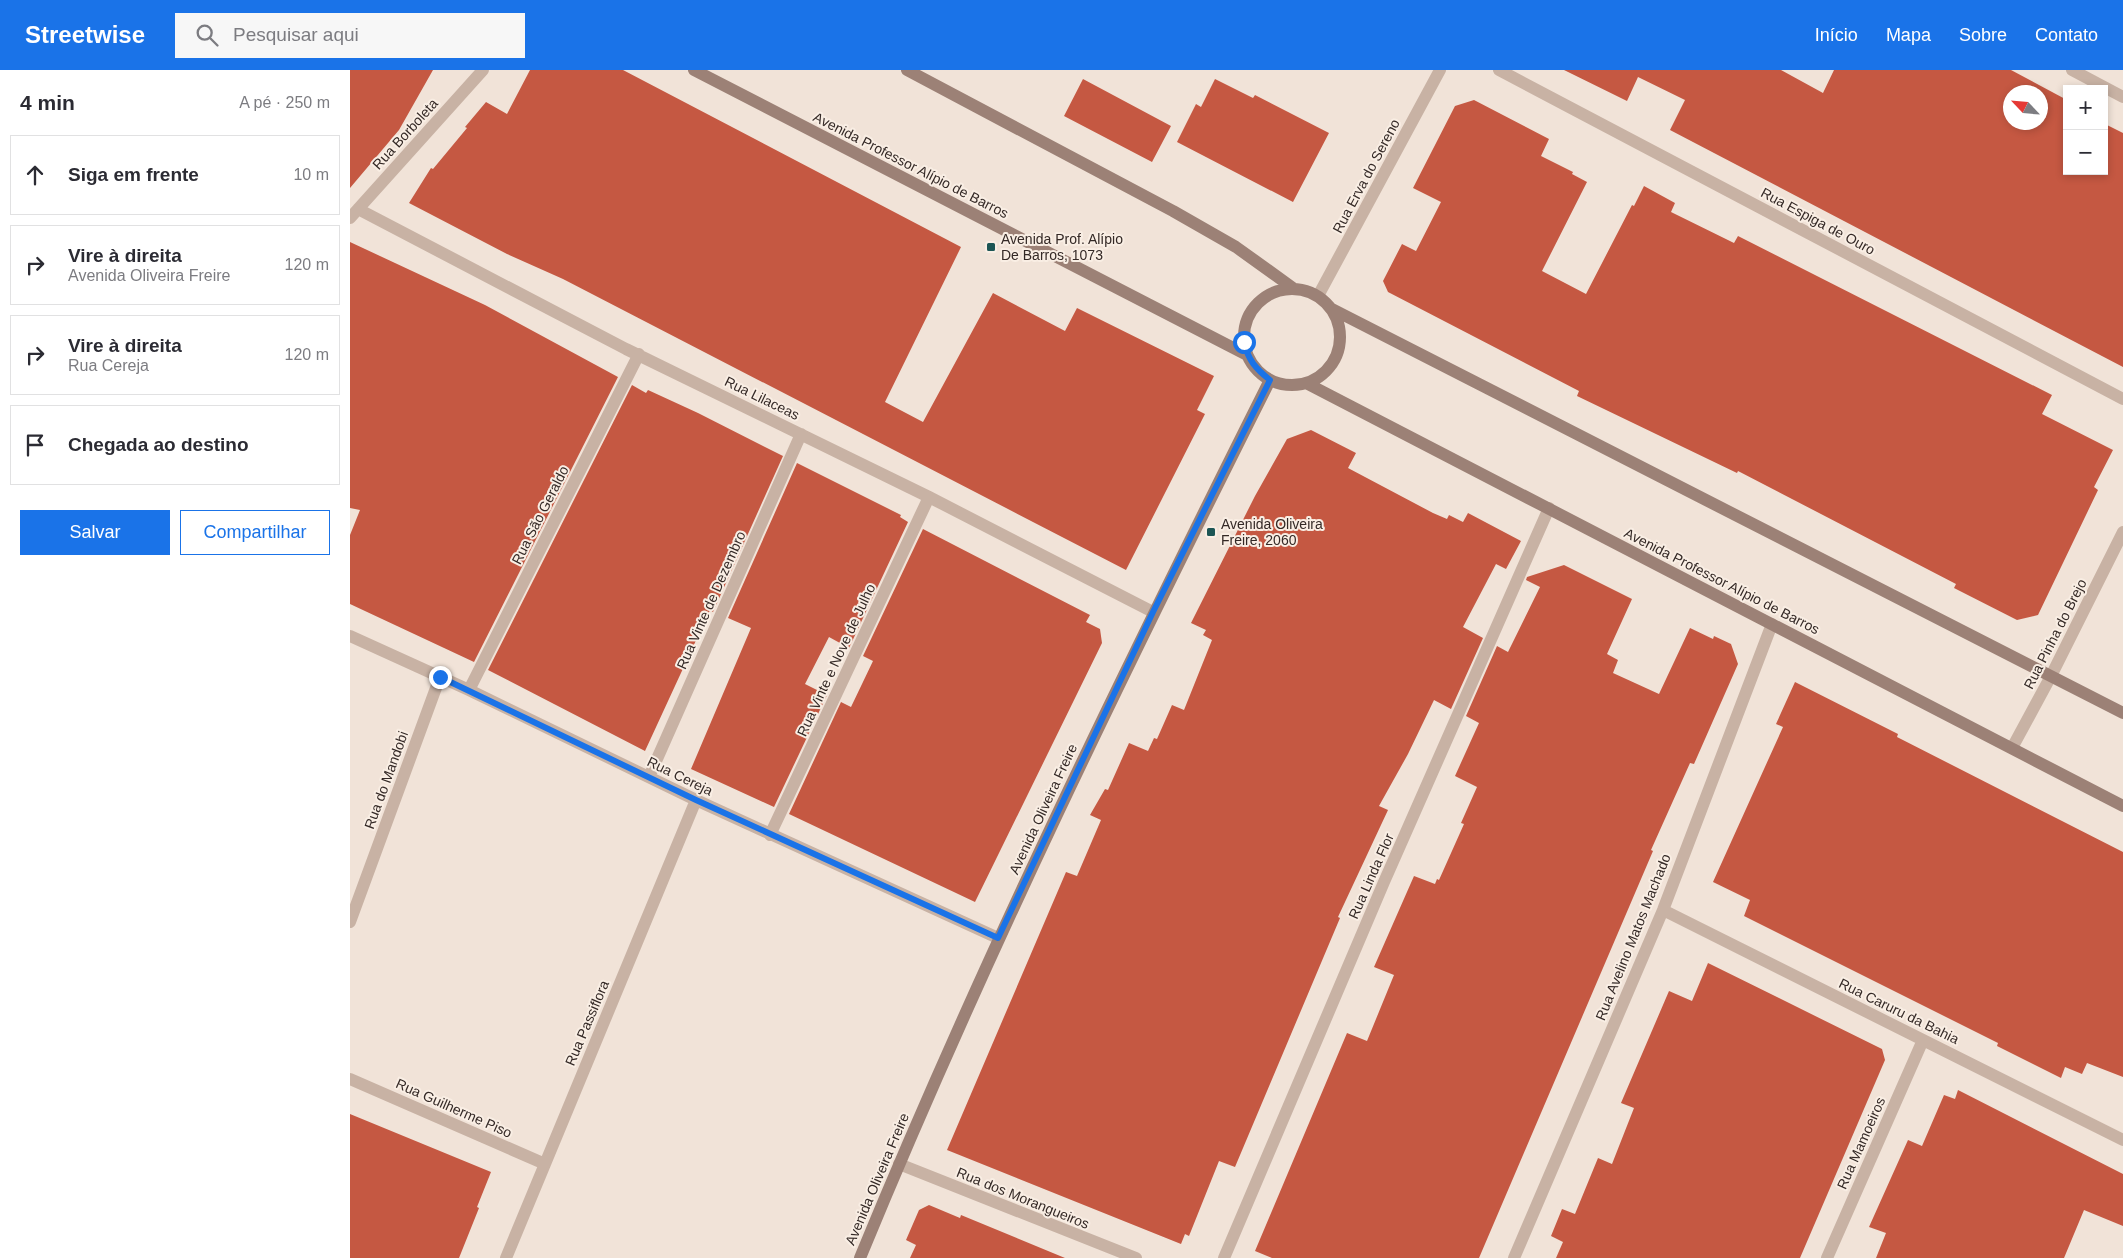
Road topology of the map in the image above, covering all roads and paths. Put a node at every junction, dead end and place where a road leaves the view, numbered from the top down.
1 (483, 70) edge
2 (694, 70) edge
3 (907, 70) edge
4 (1440, 70) edge
5 (1498, 70) edge
6 (2072, 70) edge
7 (2123, 97) edge
8 (354, 214) edge
9 (1293, 288) junction
10 (1318, 296) junction
11 (1332, 309) junction
12 (639, 354) junction
13 (1247, 355) junction
14 (1270, 380) junction
15 (1306, 383) junction
16 (2123, 399) edge
17 (801, 434) junction
18 (929, 497) junction
19 (1549, 508) junction
20 (2123, 532) edge
21 (1153, 612) junction
22 (1772, 624) junction
23 (350, 636) edge
24 (2051, 676) junction
25 (440, 677) junction
26 (469, 690) junction
27 (2123, 713) edge
28 (2012, 748) junction
29 (649, 777) junction
30 (696, 800) junction
31 (2123, 806) edge
32 (770, 835) junction
33 (1662, 910) junction
34 (350, 922) edge
35 (998, 938) junction
36 (1923, 1040) junction
37 (350, 1079) edge
38 (2123, 1140) edge
39 (545, 1164) junction
40 (899, 1164) junction
41 (506, 1258) edge
42 (860, 1258) edge
43 (1136, 1258) edge
44 (1224, 1258) edge
45 (1514, 1258) edge
46 (1827, 1258) edge

1 - 8 street, Rua Borboleta
2 - 13 street, Avenida Professor Alípio de Barros
3 - 9 street
4 - 10 street, Rua Erva do Sereno
5 - 16 street, Rua Espiga de Ouro
6 - 7 street
8 - 12 street, Rua Lilaceas
9 - 10 street
9 - 13 street
10 - 11 street
11 - 15 street
11 - 24 street
12 - 17 street, Rua Lilaceas
12 - 26 street, Rua São Geraldo
13 - 14 street
14 - 15 street
14 - 21 street, Avenida Oliveira Freire
15 - 19 street, Avenida Professor Alípio de Barros
17 - 18 street, Rua Lilaceas
17 - 29 street, Rua Vinte de Dezembro
18 - 21 street, Rua Lilaceas
18 - 32 street, Rua Vinte e Nove de Julho
19 - 22 street, Avenida Professor Alípio de Barros
19 - 44 street, Rua Linda Flor
20 - 24 street, Rua Pinha do Brejo
21 - 35 street, Avenida Oliveira Freire
22 - 28 street, Avenida Professor Alípio de Barros
22 - 33 street, Rua Avelino Matos Machado
23 - 25 street, Rua Cereja
24 - 27 street
24 - 28 street, Rua Pinha do Brejo
25 - 26 street, Rua Cereja
25 - 34 street, Rua do Mandobi
26 - 29 street, Rua Cereja
28 - 31 street, Avenida Professor Alípio de Barros
29 - 30 street, Rua Cereja
30 - 32 street, Rua Cereja
30 - 39 street, Rua Passiflora
32 - 35 street, Rua Cereja
33 - 36 street, Rua Caruru da Bahia
33 - 45 street, Rua Avelino Matos Machado
35 - 40 street, Avenida Oliveira Freire
36 - 38 street, Rua Caruru da Bahia
36 - 46 street, Rua Mamoeiros
37 - 39 street, Rua Guilherme Piso
39 - 41 street, Rua Passiflora
40 - 42 street, Avenida Oliveira Freire
40 - 43 street, Rua dos Morangueiros

